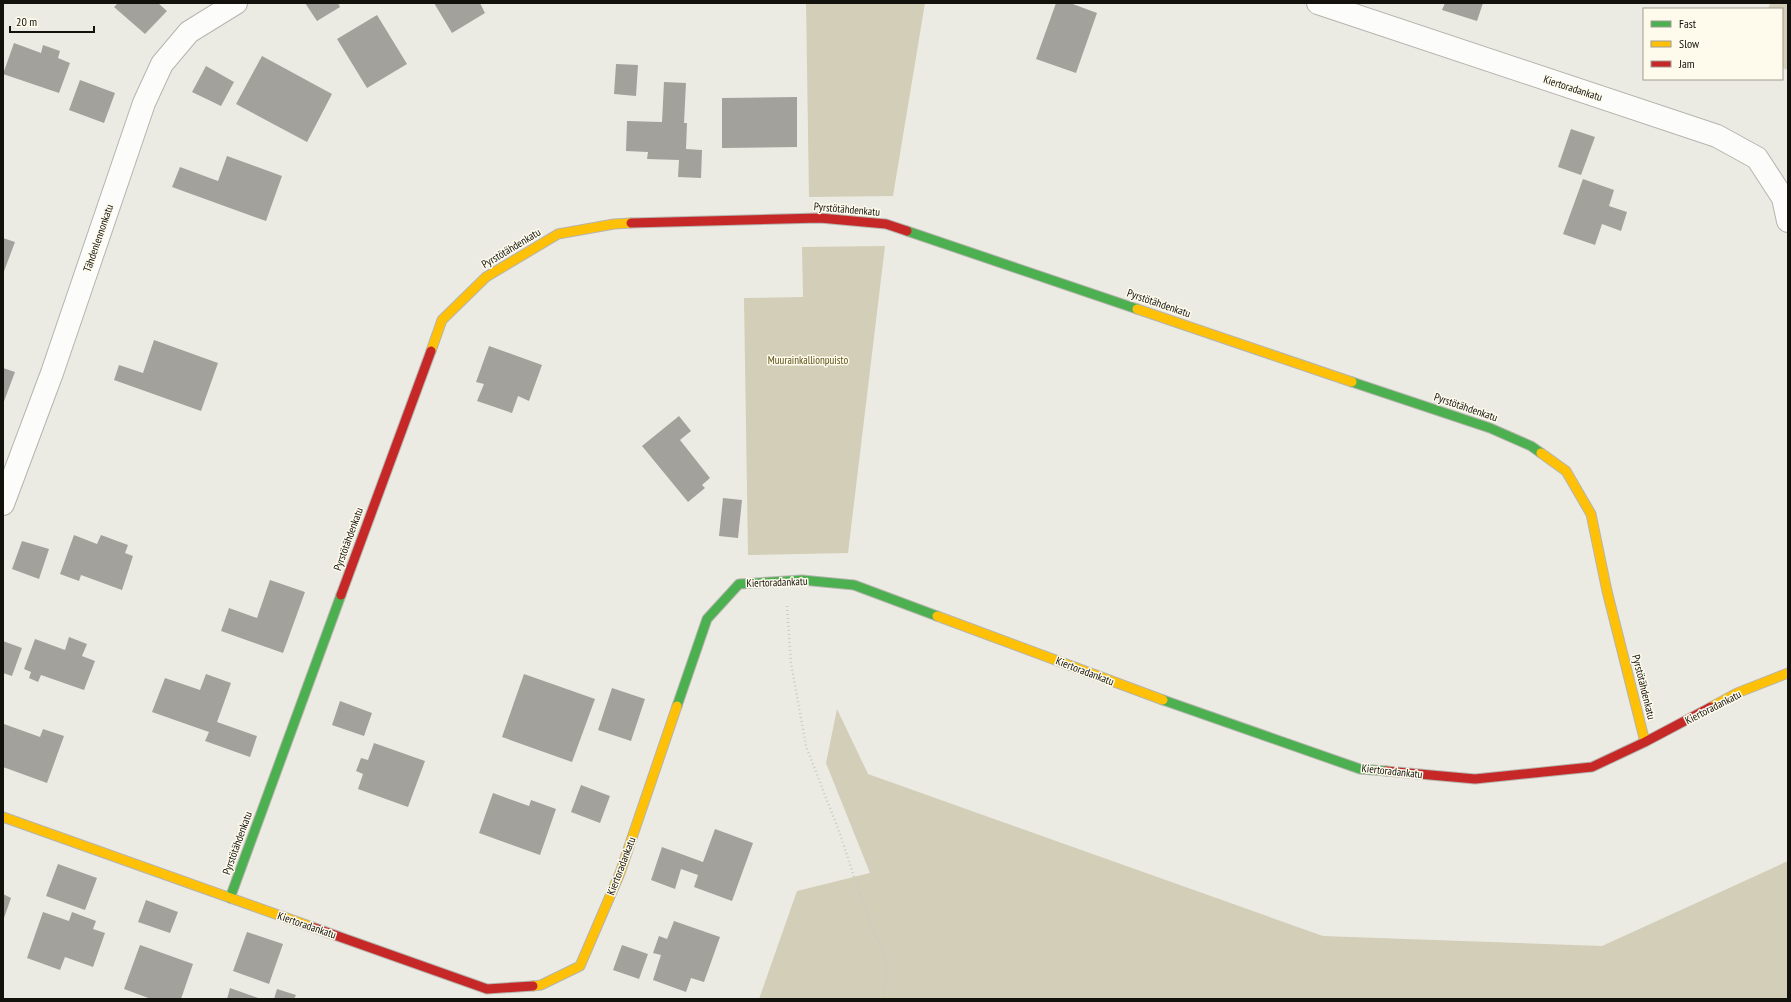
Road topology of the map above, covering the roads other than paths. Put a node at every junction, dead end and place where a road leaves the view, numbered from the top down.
1 (236, 3) edge
2 (1318, 3) edge
3 (1788, 221) edge
4 (3, 504) edge
5 (1788, 673) edge
6 (1645, 742) junction
7 (3, 817) edge
8 (230, 898) junction

1 - 4 street, Tähdenlennonkatu
2 - 3 street, Kiertoradankatu
5 - 6 street, Kiertoradankatu
6 - 8 street, Kiertoradankatu
6 - 8 street, Pyrstötähdenkatu
7 - 8 street, Kiertoradankatu

